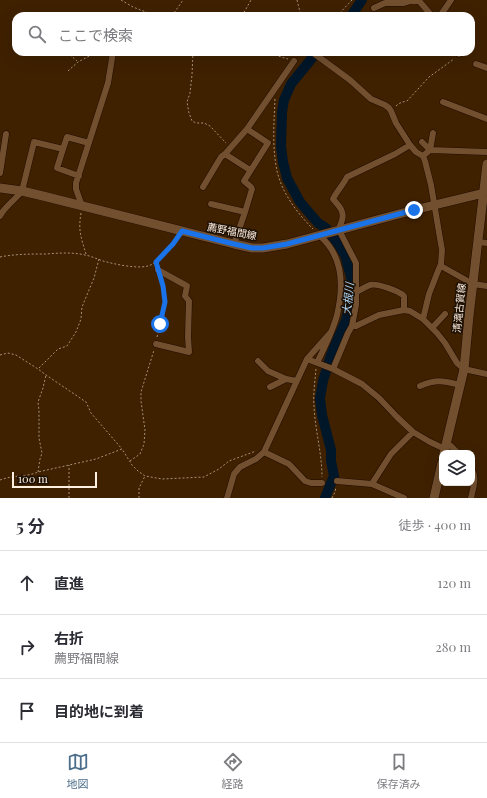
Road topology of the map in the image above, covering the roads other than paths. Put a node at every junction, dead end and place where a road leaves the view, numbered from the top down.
1 (451, 0) edge
2 (397, 1) edge
3 (374, 8) dead end
4 (429, 12) edge
5 (443, 12) edge
6 (112, 56) edge
7 (317, 56) edge
8 (294, 61) road end
9 (476, 64) dead end
10 (487, 68) edge
11 (443, 102) dead end
12 (487, 119) edge
13 (247, 129) junction
14 (6, 134) dead end
15 (433, 134) dead end
16 (422, 142) dead end
17 (89, 143) junction
18 (410, 145) junction
19 (63, 149) junction
20 (430, 150) junction
21 (487, 152) edge
22 (225, 154) junction
23 (423, 156) junction
24 (487, 164) edge
25 (250, 170) junction
26 (0, 173) edge
27 (79, 176) junction
28 (203, 187) dead end
29 (0, 188) edge
30 (22, 191) junction
31 (484, 193) junction
32 (211, 204) dead end
33 (82, 206) junction
34 (435, 206) junction
35 (245, 212) junction
36 (0, 216) edge
37 (337, 231) junction
38 (320, 236) junction
39 (482, 243) edge
40 (234, 244) junction
41 (441, 266) junction
42 (158, 270) road end
43 (473, 284) junction
44 (487, 286) edge
45 (356, 293) junction
46 (404, 310) junction
47 (445, 314) dead end
48 (423, 319) junction
49 (352, 326) junction
50 (432, 328) junction
51 (331, 332) junction
52 (156, 344) road end
53 (307, 359) junction
54 (258, 361) dead end
55 (317, 363) junction
56 (333, 369) junction
57 (464, 370) junction
58 (487, 374) edge
59 (286, 379) junction
60 (297, 381) junction
61 (460, 385) junction
62 (420, 386) dead end
63 (270, 387) dead end
64 (413, 432) junction
65 (445, 448) edge
66 (455, 450) edge
67 (264, 452) junction
68 (439, 476) edge
69 (337, 481) road end
70 (322, 483) road end
71 (372, 484) junction
72 (474, 486) edge
73 (228, 498) edge
74 (404, 498) edge
75 (434, 498) edge
76 (471, 498) edge

1 - 5 street
2 - 3 street
2 - 4 street
6 - 17 street
7 - 18 street
8 - 13 street
9 - 10 street
11 - 12 street
13 - 22 street
13 - 25 street
14 - 26 street
15 - 20 street
16 - 20 street
17 - 19 street
17 - 27 street
18 - 23 street
18 - 37 street
19 - 27 street
19 - 30 street
20 - 21 street
20 - 23 street
22 - 25 street
22 - 28 street
23 - 34 street
24 - 31 main road, 清滝古賀線
25 - 35 street
27 - 33 street
29 - 30 main road, 薦野福間線
30 - 33 main road, 薦野福間線
30 - 36 street
31 - 34 main road, 薦野福間線
31 - 39 main road, 清滝古賀線
32 - 35 street
33 - 40 main road, 薦野福間線
34 - 37 main road, 薦野福間線
34 - 41 street
35 - 40 street
37 - 38 main road, 薦野福間線
37 - 45 street
38 - 40 main road, 薦野福間線
38 - 51 street
39 - 43 main road, 清滝古賀線
41 - 43 street
41 - 48 street
42 - 52 street
43 - 44 street
43 - 57 main road, 清滝古賀線
45 - 46 street
45 - 49 street
46 - 48 street
46 - 49 street
47 - 50 street
48 - 50 street
49 - 56 street
50 - 57 street
51 - 53 street
51 - 55 street
53 - 55 street
53 - 60 street
54 - 59 street
55 - 56 street
56 - 64 street
57 - 58 street
57 - 61 main road, 清滝古賀線
59 - 60 street
59 - 63 street
60 - 67 street
61 - 62 street
61 - 65 main road, 清滝古賀線
64 - 65 street
64 - 71 street
65 - 66 street
67 - 70 street
67 - 73 street
68 - 75 main road
69 - 71 street
71 - 74 street
72 - 76 street

